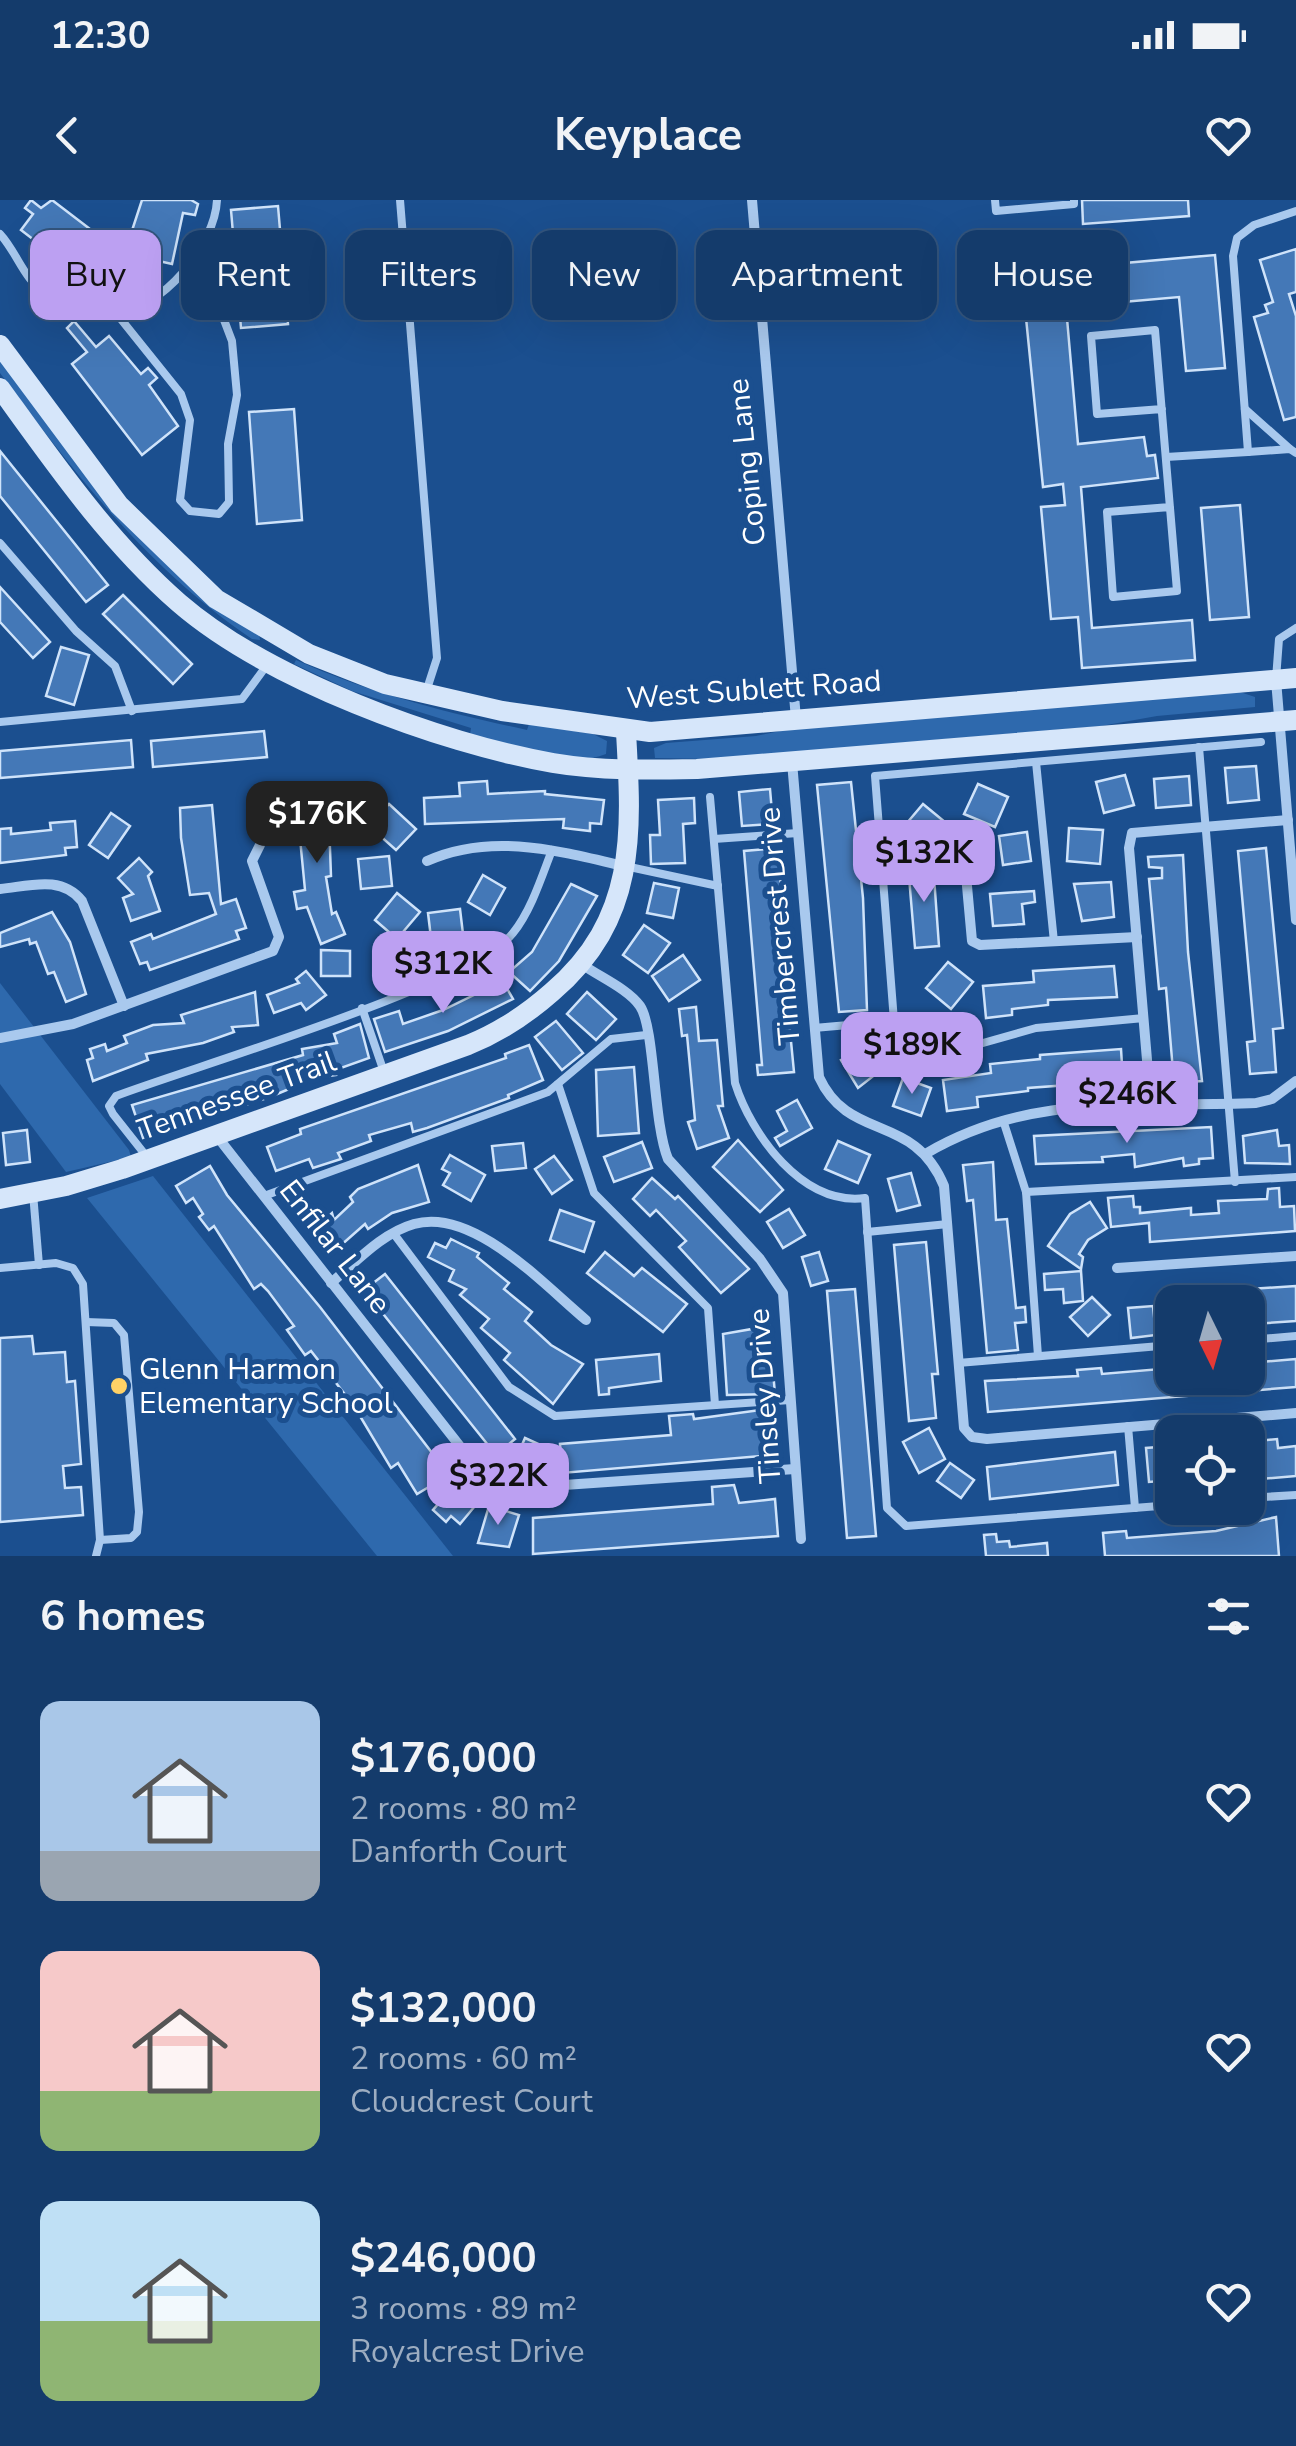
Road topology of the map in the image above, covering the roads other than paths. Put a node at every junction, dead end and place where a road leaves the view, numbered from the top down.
1 (217, 200) edge
2 (400, 200) edge
3 (752, 200) edge
4 (995, 200) edge
5 (1074, 200) edge
6 (1296, 211) edge
7 (206, 230) edge
8 (2, 239) edge
9 (30, 279) edge
10 (121, 320) edge
11 (225, 320) edge
12 (0, 345) edge
13 (0, 388) edge
14 (1162, 408) junction
15 (1244, 409) junction
16 (1293, 451) edge
17 (1248, 452) junction
18 (1166, 457) junction
19 (1170, 506) junction
20 (0, 543) edge
21 (1296, 628) edge
22 (281, 640) junction
23 (268, 662) junction
24 (1286, 678) edge
25 (426, 694) junction
26 (132, 711) junction
27 (796, 719) junction
28 (1288, 720) edge
29 (0, 722) edge
30 (626, 732) junction
31 (1262, 742) dead end
32 (1200, 748) junction
33 (792, 761) junction
34 (1036, 762) junction
35 (628, 770) junction
36 (1291, 793) edge
37 (710, 797) dead end
38 (1288, 820) junction
39 (1208, 826) junction
40 (798, 832) junction
41 (714, 838) junction
42 (963, 842) dead end
43 (260, 845) dead end
44 (552, 850) junction
45 (428, 861) dead end
46 (625, 866) junction
47 (718, 886) junction
48 (0, 889) edge
49 (1296, 920) edge
50 (1136, 937) junction
51 (1054, 942) junction
52 (583, 966) junction
53 (124, 1006) junction
54 (362, 1008) junction
55 (1144, 1018) junction
56 (894, 1021) junction
57 (814, 1028) junction
58 (646, 1035) junction
59 (0, 1038) edge
60 (385, 1075) junction
61 (558, 1084) junction
62 (1292, 1085) edge
63 (1296, 1102) edge
64 (1230, 1104) junction
65 (1152, 1106) junction
66 (1003, 1119) junction
67 (215, 1135) junction
68 (927, 1153) junction
69 (148, 1159) junction
70 (1296, 1177) edge
71 (1235, 1182) junction
72 (1026, 1192) junction
73 (33, 1193) junction
74 (264, 1196) junction
75 (0, 1199) edge
76 (948, 1224) junction
77 (867, 1232) junction
78 (394, 1234) junction
79 (1296, 1256) edge
80 (40, 1264) junction
81 (0, 1268) edge
82 (1117, 1268) dead end
83 (331, 1283) junction
84 (586, 1320) dead end
85 (86, 1322) junction
86 (1296, 1336) edge
87 (1265, 1339) edge
88 (1155, 1347) edge
89 (1038, 1356) junction
90 (958, 1363) junction
91 (790, 1400) junction
92 (715, 1405) junction
93 (1296, 1413) edge
94 (1128, 1426) junction
95 (795, 1469) junction
96 (1296, 1494) edge
97 (1265, 1497) edge
98 (1155, 1506) edge
99 (1135, 1508) junction
100 (100, 1540) junction
101 (801, 1540) dead end
102 (96, 1556) edge

1 - 7 lane
2 - 25 lane
3 - 27 street, Coping Lane
4 - 5 lane
6 - 15 lane
8 - 9 lane
10 - 11 lane
12 - 22 main road, West Sublett Road
13 - 23 main road
14 - 14 lane
14 - 18 lane
15 - 16 lane
15 - 17 lane
16 - 17 lane
17 - 18 lane
18 - 19 lane
19 - 19 lane
20 - 26 lane
21 - 24 lane
22 - 23 main road
22 - 25 main road, West Sublett Road
23 - 26 lane
23 - 35 main road
24 - 27 main road, West Sublett Road
24 - 28 street
25 - 30 main road, West Sublett Road
26 - 29 lane
27 - 30 main road, West Sublett Road
28 - 33 main road
28 - 36 street
30 - 35 main road, Tennessee Trail
31 - 32 lane
32 - 34 lane
32 - 39 lane
33 - 35 main road
33 - 40 street, Timbercrest Drive
34 - 51 lane
34 - 56 lane
35 - 46 main road, Tennessee Trail
36 - 38 street
37 - 41 lane
38 - 39 street
38 - 49 street
39 - 50 street
39 - 64 lane
40 - 41 lane
40 - 57 street, Timbercrest Drive
41 - 47 lane
42 - 51 street
43 - 53 street
44 - 45 street
44 - 46 street
44 - 54 lane
46 - 47 lane
46 - 52 main road, Tennessee Trail
47 - 77 lane
48 - 53 street
50 - 51 street
50 - 55 street
52 - 58 street, Tinsley Drive
52 - 60 main road, Tennessee Trail
53 - 59 street
54 - 60 lane
54 - 69 lane
55 - 56 lane
55 - 65 street
56 - 57 lane
57 - 68 street, Timbercrest Drive
58 - 61 lane
58 - 91 street, Tinsley Drive
60 - 67 main road, Tennessee Trail
61 - 74 lane
61 - 92 lane
62 - 63 street
62 - 64 street
64 - 65 street
64 - 71 lane
65 - 66 street
66 - 68 street
66 - 72 lane
67 - 69 main road, Tennessee Trail
67 - 74 street, Enfilar Lane
68 - 76 street
69 - 73 main road, Tennessee Trail
70 - 71 lane
71 - 72 lane
72 - 89 lane
73 - 75 main road, Tennessee Trail
73 - 80 lane
74 - 83 street, Enfilar Lane
76 - 77 lane
76 - 90 street
77 - 99 lane
78 - 83 street
78 - 84 street
78 - 92 lane
79 - 82 street
80 - 81 lane
80 - 85 lane
83 - 95 street, Enfilar Lane
85 - 100 lane
85 - 100 lane
86 - 87 lane
88 - 89 lane
89 - 90 lane
90 - 94 street
91 - 92 lane
91 - 95 street, Tinsley Drive
93 - 94 street
94 - 99 lane
95 - 101 street, Tinsley Drive
96 - 97 lane
98 - 99 lane
100 - 102 lane

